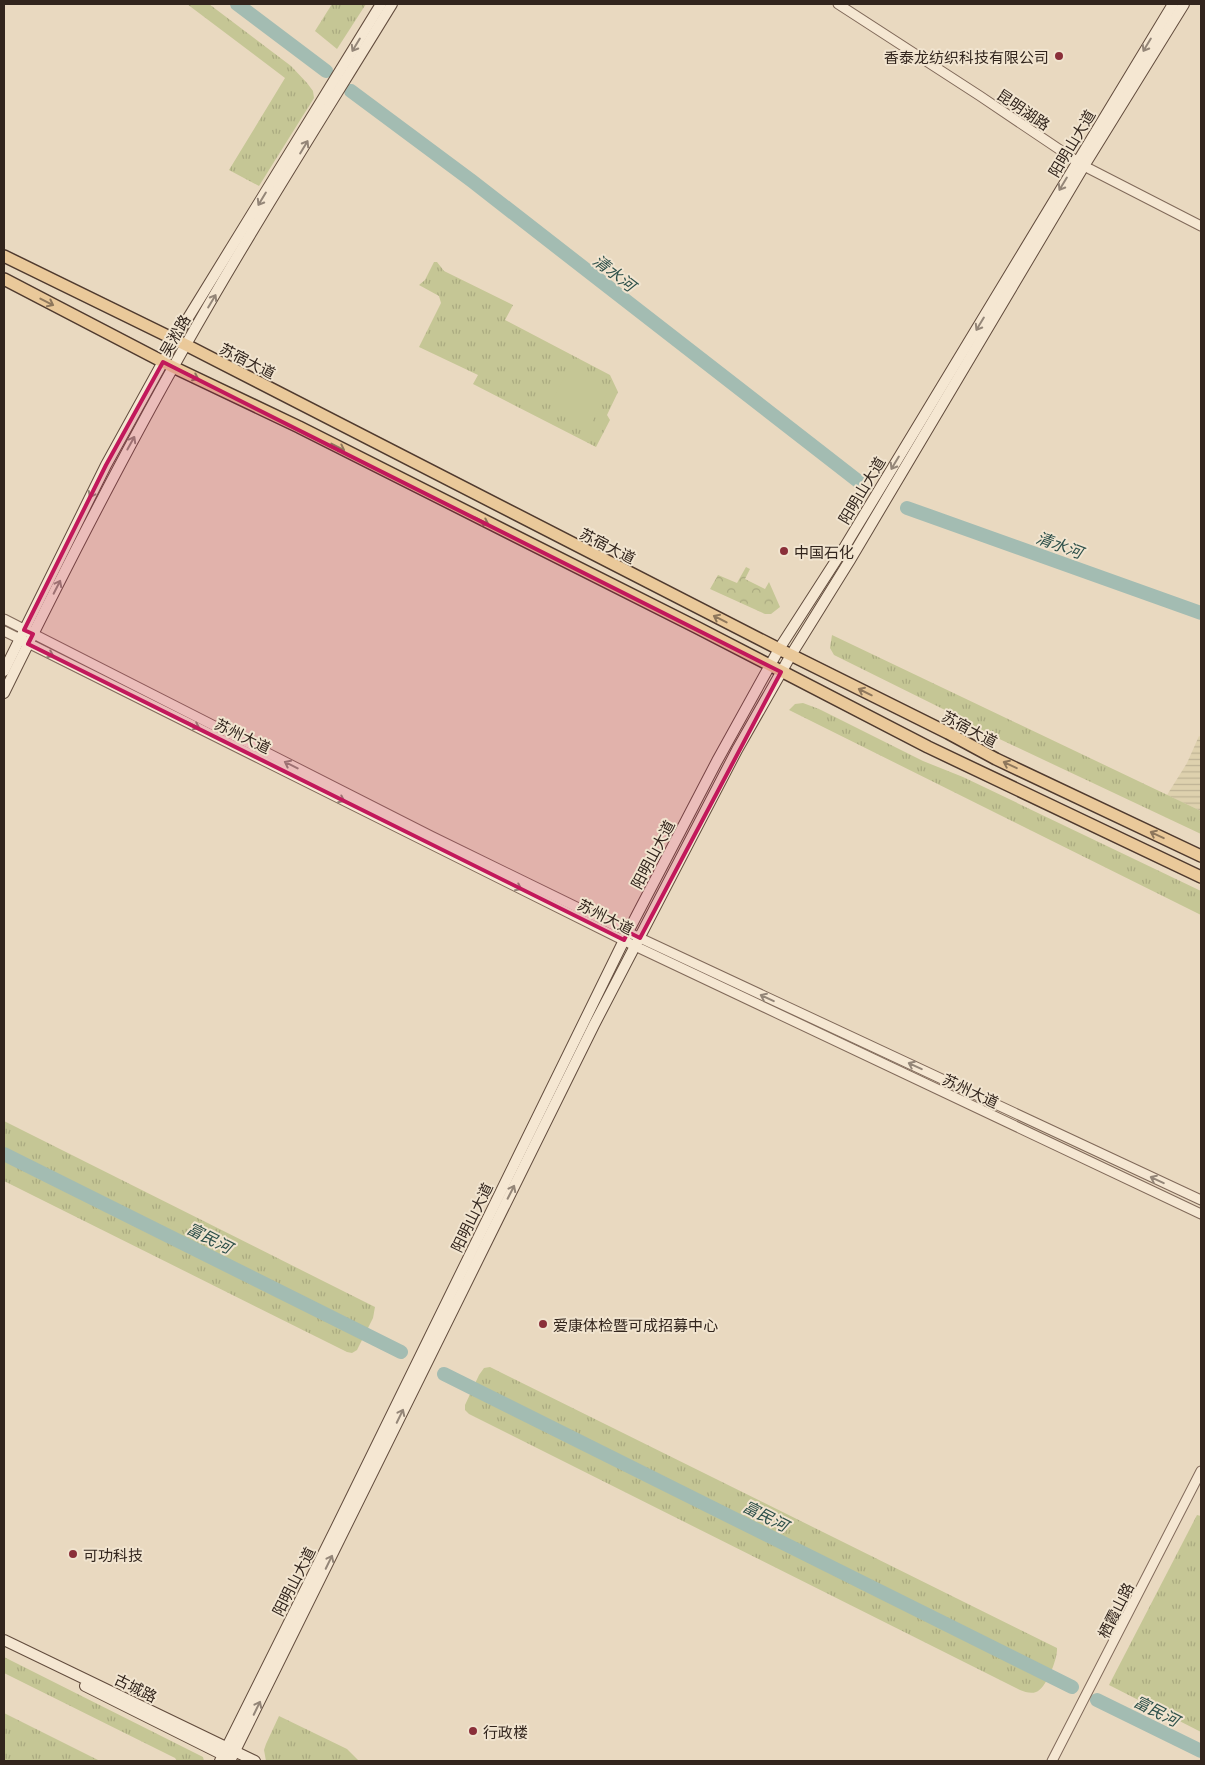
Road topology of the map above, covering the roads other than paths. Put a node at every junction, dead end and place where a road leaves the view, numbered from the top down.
1 (381, 4) edge
2 (392, 4) edge
3 (838, 4) edge
4 (1173, 4) edge
5 (1184, 4) edge
6 (1081, 164) junction
7 (1201, 226) edge
8 (4, 256) edge
9 (4, 279) edge
10 (180, 342) junction
11 (168, 364) junction
12 (4, 619) edge
13 (4, 631) edge
14 (26, 637) junction
15 (779, 650) junction
16 (791, 655) junction
17 (770, 666) junction
18 (4, 671) edge
19 (781, 672) junction
20 (4, 693) edge
21 (1201, 856) edge
22 (1201, 877) edge
23 (626, 936) junction
24 (637, 942) junction
25 (1201, 1200) edge
26 (1201, 1214) edge
27 (1201, 1471) edge
28 (4, 1640) edge
29 (4, 1646) edge
30 (229, 1756) edge
31 (255, 1761) edge
32 (1052, 1761) edge

1 -> 10 main road, 吴淞路
10 -> 2 main road, 吴淞路
3 - 6 street, 昆明湖路
4 -> 6 main road, 阳明山大道
5 - 6 main road, 阳明山大道
6 - 7 street, 昆明湖路
6 -> 15 main road, 阳明山大道
6 - 16 main road, 阳明山大道
8 - 10 main road, 苏宿大道
9 -> 11 main road
10 - 11 main road, 吴淞路
15 -> 10 main road, 苏宿大道
11 - 14 main road, 吴淞路
11 -> 17 main road
12 - 14 street, 苏州大道
13 - 14 street, 苏州大道
14 - 18 main road, 吴淞路
14 - 20 main road, 吴淞路
14 - 23 street, 苏州大道
15 - 16 main road, 苏宿大道
15 - 17 main road, 阳明山大道
16 - 19 main road, 阳明山大道
21 -> 16 main road, 苏宿大道
17 - 19 main road
17 - 23 main road, 阳明山大道
19 - 22 main road
19 - 24 main road, 阳明山大道
23 - 24 street, 苏州大道
23 - 30 main road, 阳明山大道
25 -> 24 street, 苏州大道
24 - 26 street, 苏州大道
30 -> 24 main road, 阳明山大道
27 - 32 street, 栖霞山路
28 - 30 main road, 古城路
29 - 30 main road, 古城路
30 - 31 main road, 古城路

